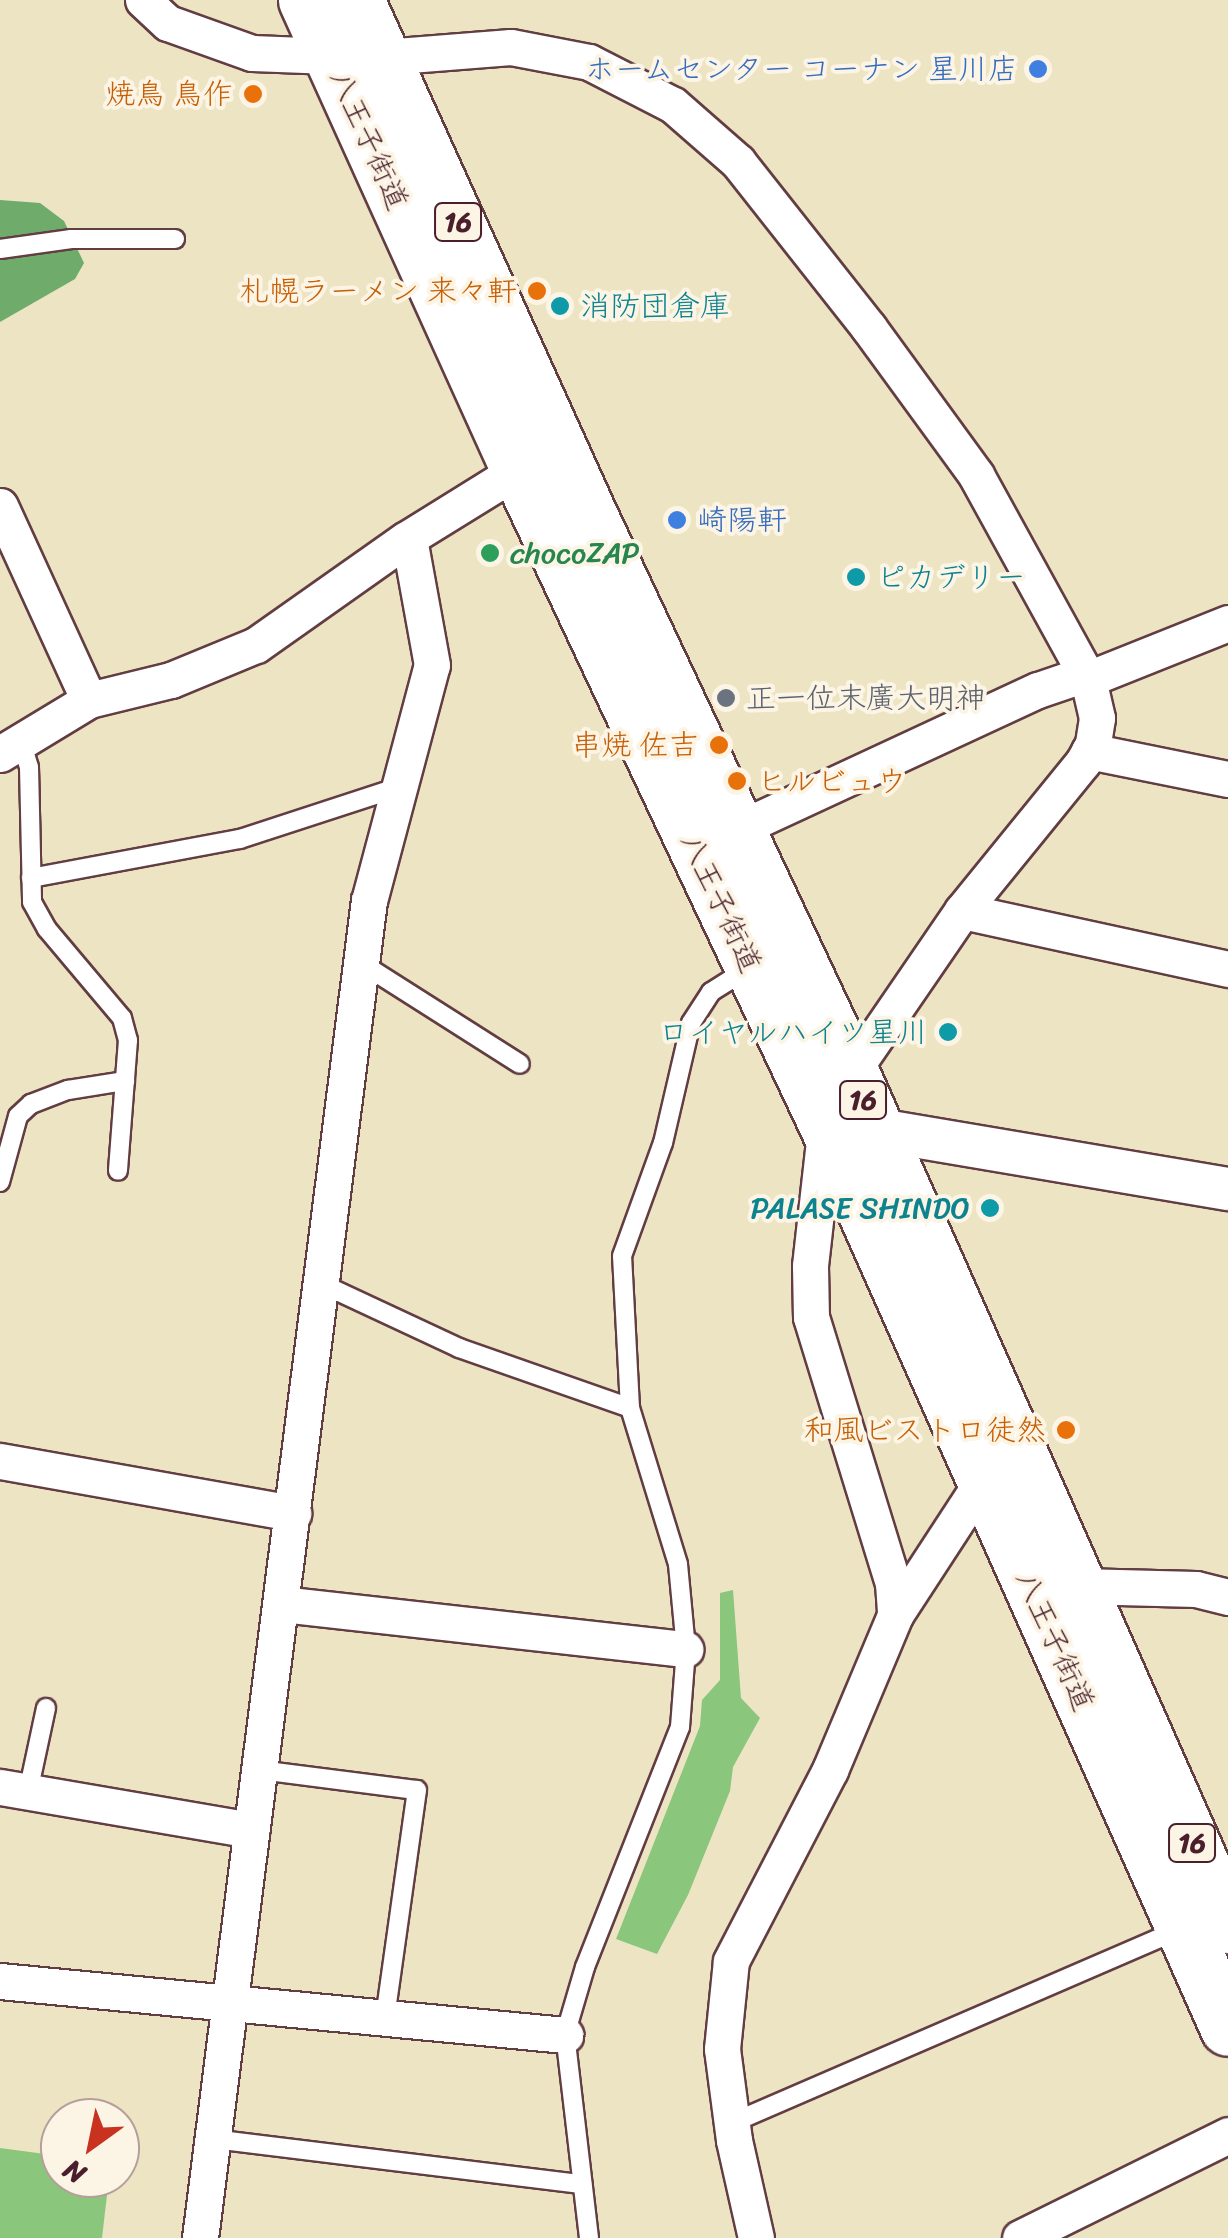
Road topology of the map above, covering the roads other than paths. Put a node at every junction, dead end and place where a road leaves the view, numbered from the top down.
1 (143, 0) edge
2 (306, 0) edge
3 (356, 0) edge
4 (357, 57) junction
5 (175, 239) dead end
6 (0, 249) edge
7 (539, 457) junction
8 (0, 506) edge
9 (409, 538) junction
10 (1228, 623) edge
11 (1086, 676) junction
12 (89, 700) junction
13 (11, 748) edge
14 (1089, 751) junction
15 (1228, 779) edge
16 (400, 786) junction
17 (738, 829) junction
18 (31, 878) junction
19 (962, 912) junction
20 (361, 963) junction
21 (751, 967) junction
22 (1228, 970) edge
23 (520, 1064) dead end
24 (851, 1074) junction
25 (125, 1081) junction
26 (850, 1125) junction
27 (118, 1171) dead end
28 (0, 1182) edge
29 (1228, 1189) edge
30 (322, 1284) junction
31 (630, 1408) junction
32 (0, 1461) edge
33 (983, 1480) junction
34 (294, 1513) junction
35 (1079, 1586) junction
36 (1228, 1597) edge
37 (282, 1604) junction
38 (895, 1615) junction
39 (686, 1649) junction
40 (46, 1708) dead end
41 (260, 1770) junction
42 (14, 1789) edge
43 (251, 1830) junction
44 (1205, 1927) edge
45 (0, 1982) edge
46 (231, 2004) junction
47 (385, 2018) junction
48 (1228, 2028) edge
49 (564, 2036) junction
50 (732, 2123) junction
51 (1228, 2135) edge
52 (213, 2139) junction
53 (582, 2184) junction
54 (200, 2238) edge
55 (589, 2238) edge
56 (756, 2238) edge
57 (1020, 2238) edge

1 - 4 street
2 - 4 highway, 八王子街道 / 16
3 - 4 highway, 八王子街道 / 16
4 - 7 highway, 八王子街道 / 16
4 - 11 street
5 - 6 lane
7 - 9 street
7 - 17 highway, 八王子街道 / 16
7 - 21 highway, 八王子街道 / 16
8 - 12 street
9 - 12 street
9 - 16 street
10 - 11 street
11 - 14 street
11 - 17 street
12 - 13 street
13 - 18 lane
14 - 15 street
14 - 19 street
16 - 18 lane
16 - 20 street
17 - 24 highway, 八王子街道 / 16
18 - 25 lane
19 - 22 street
19 - 24 street
20 - 23 lane
20 - 30 street
21 - 26 highway, 八王子街道 / 16
21 - 31 lane
24 - 26 highway, 八王子街道 / 16
25 - 27 lane
25 - 28 lane
26 - 29 street
26 - 33 highway, 八王子街道 / 16
26 - 35 highway, 八王子街道 / 16
26 - 38 street
30 - 31 lane
30 - 34 street
31 - 39 lane
32 - 34 street
33 - 38 street
33 - 44 highway, 八王子街道 / 16
34 - 37 street
35 - 36 street
35 - 44 highway, 八王子街道 / 16
37 - 39 street
37 - 41 street
38 - 50 street
39 - 49 lane
40 - 42 lane
41 - 43 street
41 - 47 lane
42 - 43 street
43 - 46 street
44 - 48 highway, 八王子街道 / 16
44 - 50 lane
45 - 46 street
46 - 47 street
46 - 52 street
47 - 49 street
49 - 53 lane
50 - 56 street
51 - 57 street
52 - 53 lane
52 - 54 street
53 - 55 lane

